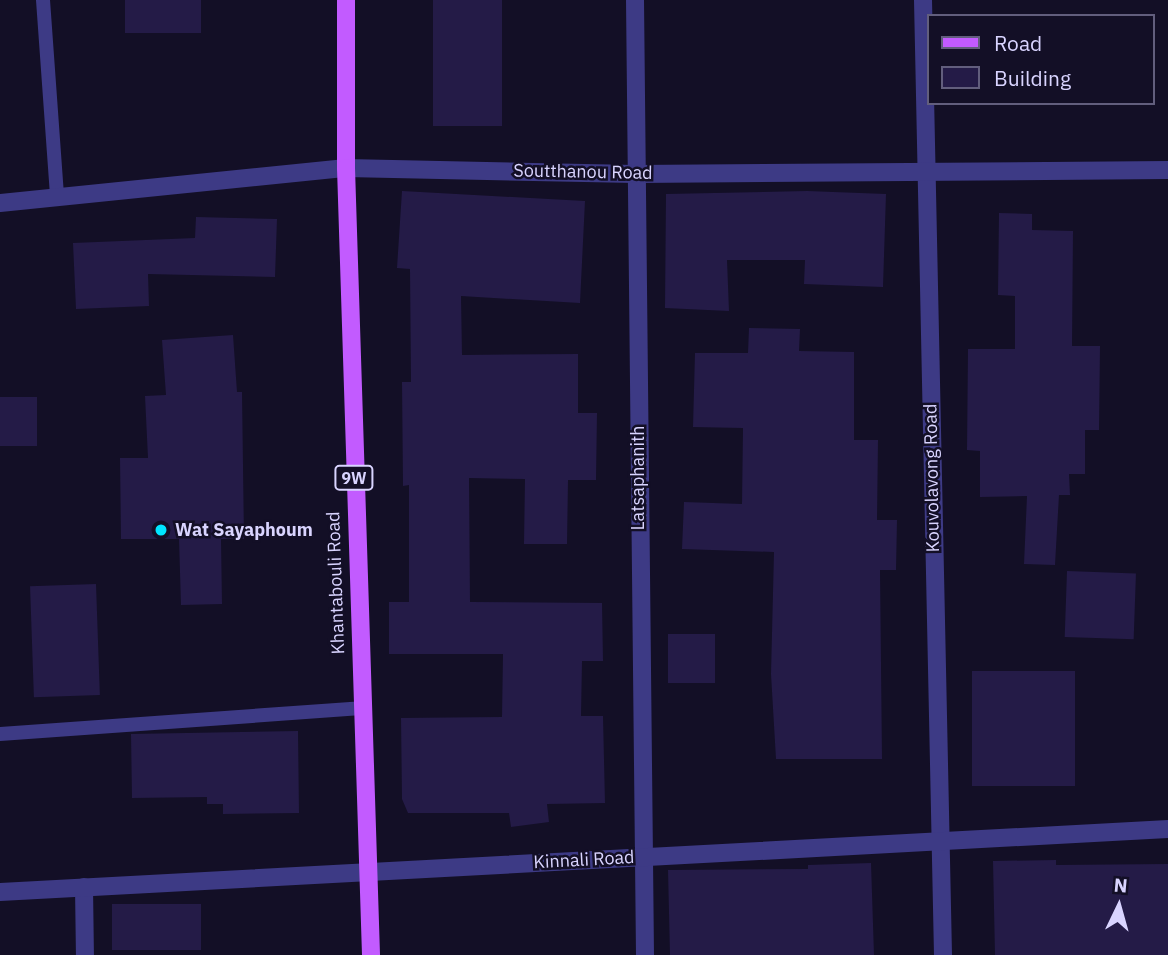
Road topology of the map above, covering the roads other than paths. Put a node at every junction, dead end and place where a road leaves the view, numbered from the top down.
1 (43, 0) edge
2 (346, 0) edge
3 (635, 0) edge
4 (923, 0) edge
5 (346, 168) junction
6 (926, 168) junction
7 (1168, 170) edge
8 (635, 174) junction
9 (57, 197) junction
10 (0, 203) edge
11 (361, 708) junction
12 (0, 734) edge
13 (1168, 830) edge
14 (939, 842) junction
15 (640, 857) junction
16 (370, 872) junction
17 (84, 887) junction
18 (0, 892) edge
19 (85, 955) edge
20 (371, 955) edge
21 (645, 955) edge
22 (943, 955) edge

1 - 9 lane
2 - 5 main road, Khantabouli Road / 9W
3 - 8 street, Latsaphanith
4 - 6 street, Kouvolavong Road
5 - 8 street, Soutthanou Road
5 - 9 street, Soutthanou Road
5 - 11 main road, Khantabouli Road / 9W
6 - 7 street, Soutthanou Road
6 - 8 street, Soutthanou Road
6 - 14 street, Kouvolavong Road
8 - 15 street, Latsaphanith
9 - 10 street, Soutthanou Road
11 - 12 lane
11 - 16 main road, Khantabouli Road / 9W
13 - 14 street, Kinnali Road
14 - 15 street, Kinnali Road
14 - 22 street, Kouvolavong Road
15 - 16 street, Kinnali Road
15 - 21 street, Latsaphanith
16 - 17 street, Kinnali Road
16 - 20 main road, Khantabouli Road / 9W
17 - 18 street, Kinnali Road
17 - 19 street

